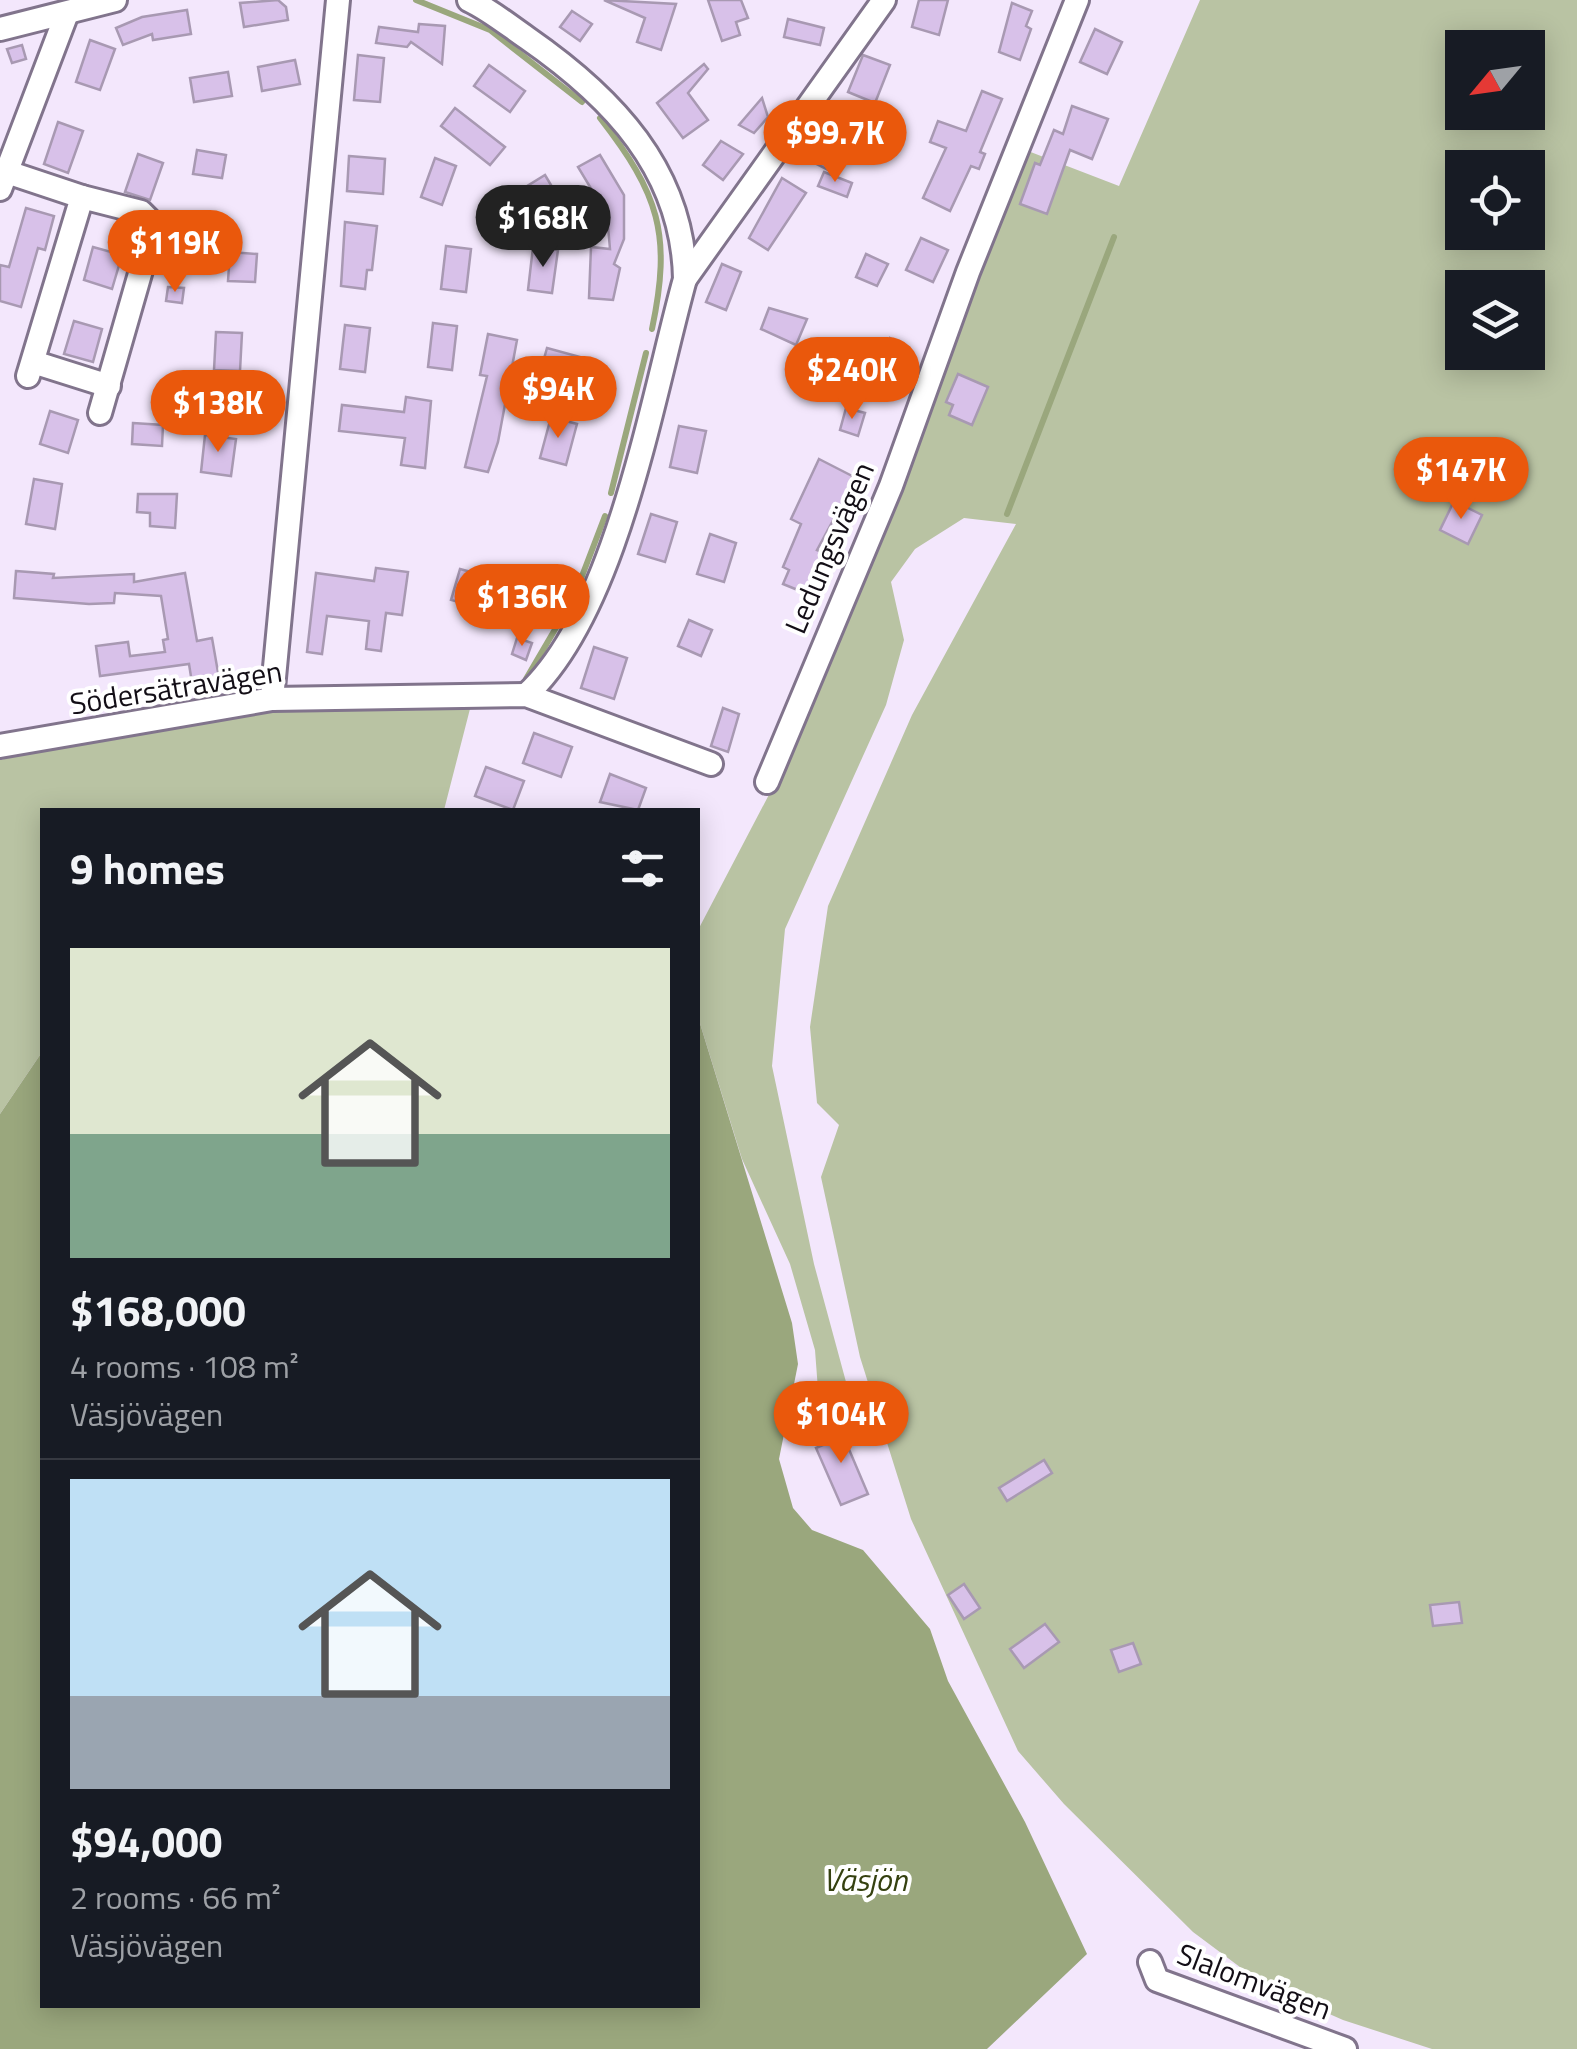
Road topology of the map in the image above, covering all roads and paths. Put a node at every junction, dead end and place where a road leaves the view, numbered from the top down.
1 (115, 0) edge
2 (338, 0) edge
3 (469, 0) edge
4 (884, 0) edge
5 (1077, 0) edge
6 (67, 14) junction
7 (0, 29) edge
8 (3, 181) edge
9 (82, 196) junction
10 (684, 279) junction
11 (109, 386) junction
12 (100, 412) dead end
13 (526, 695) junction
14 (272, 699) junction
15 (0, 746) edge
16 (711, 764) dead end
17 (766, 782) dead end
18 (1150, 1962) dead end
19 (1284, 2040) edge
20 (1345, 2049) edge

1 - 6 street
2 - 14 street
3 - 10 street
4 - 10 street
5 - 17 street, Ledungsvägen
6 - 7 street
6 - 8 street
8 - 9 street
9 - 11 street
9 - 11 street
10 - 13 street
11 - 12 street
13 - 14 street, Södersätravägen
13 - 16 street, Södersätravägen
14 - 15 street, Södersätravägen
18 - 19 street, Slalomvägen
19 - 20 street, Slalomvägen

